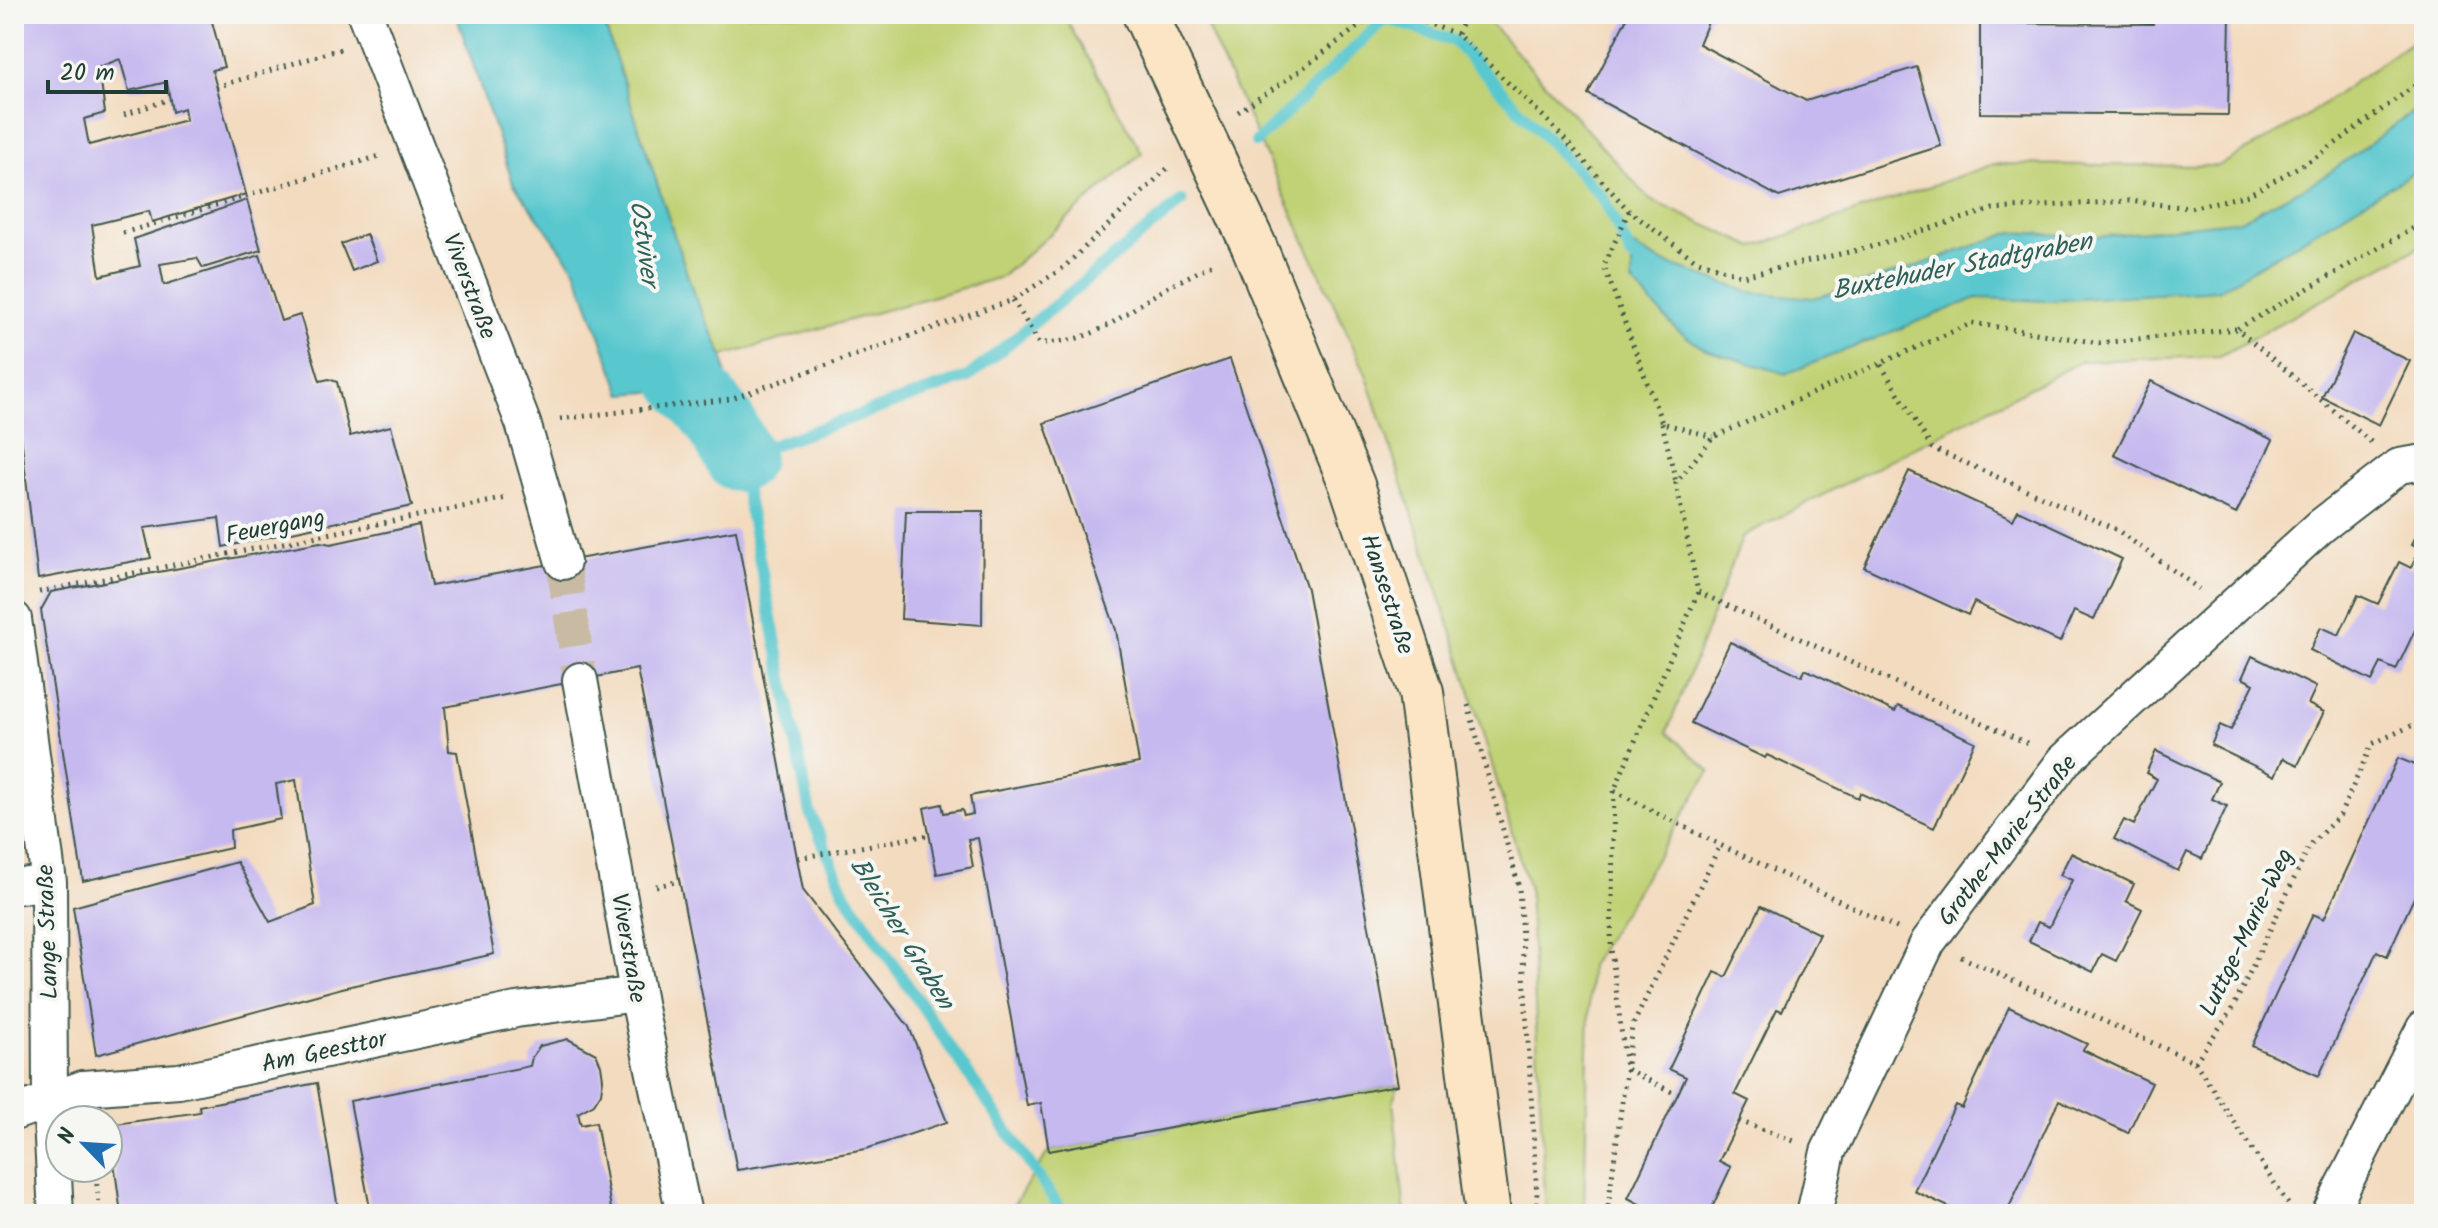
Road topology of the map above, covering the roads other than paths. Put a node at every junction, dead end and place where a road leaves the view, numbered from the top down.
1 (1145, 14) edge
2 (370, 27) edge
3 (2411, 464) edge
4 (563, 562) tunnel mouth
5 (22, 606) edge
6 (580, 680) tunnel mouth
7 (49, 882) junction
8 (14, 887) edge
9 (637, 994) junction
10 (2424, 1028) edge
11 (50, 1102) junction
12 (14, 1113) edge
13 (56, 1214) edge
14 (684, 1214) edge
15 (1488, 1214) edge
16 (1814, 1214) edge
17 (2329, 1214) edge

1 - 15 street, Hansestraße
2 - 4 street, Viverstraße
3 - 16 street, Grothe-Marie-Straße
5 - 7 street, Lange Straße
6 - 9 street, Viverstraße
7 - 8 street
7 - 11 street, Lange Straße
9 - 11 street, Am Geesttor
9 - 14 street, Viverstraße
10 - 17 street
11 - 12 street, Am Geesttor
11 - 13 street, Lange Straße

